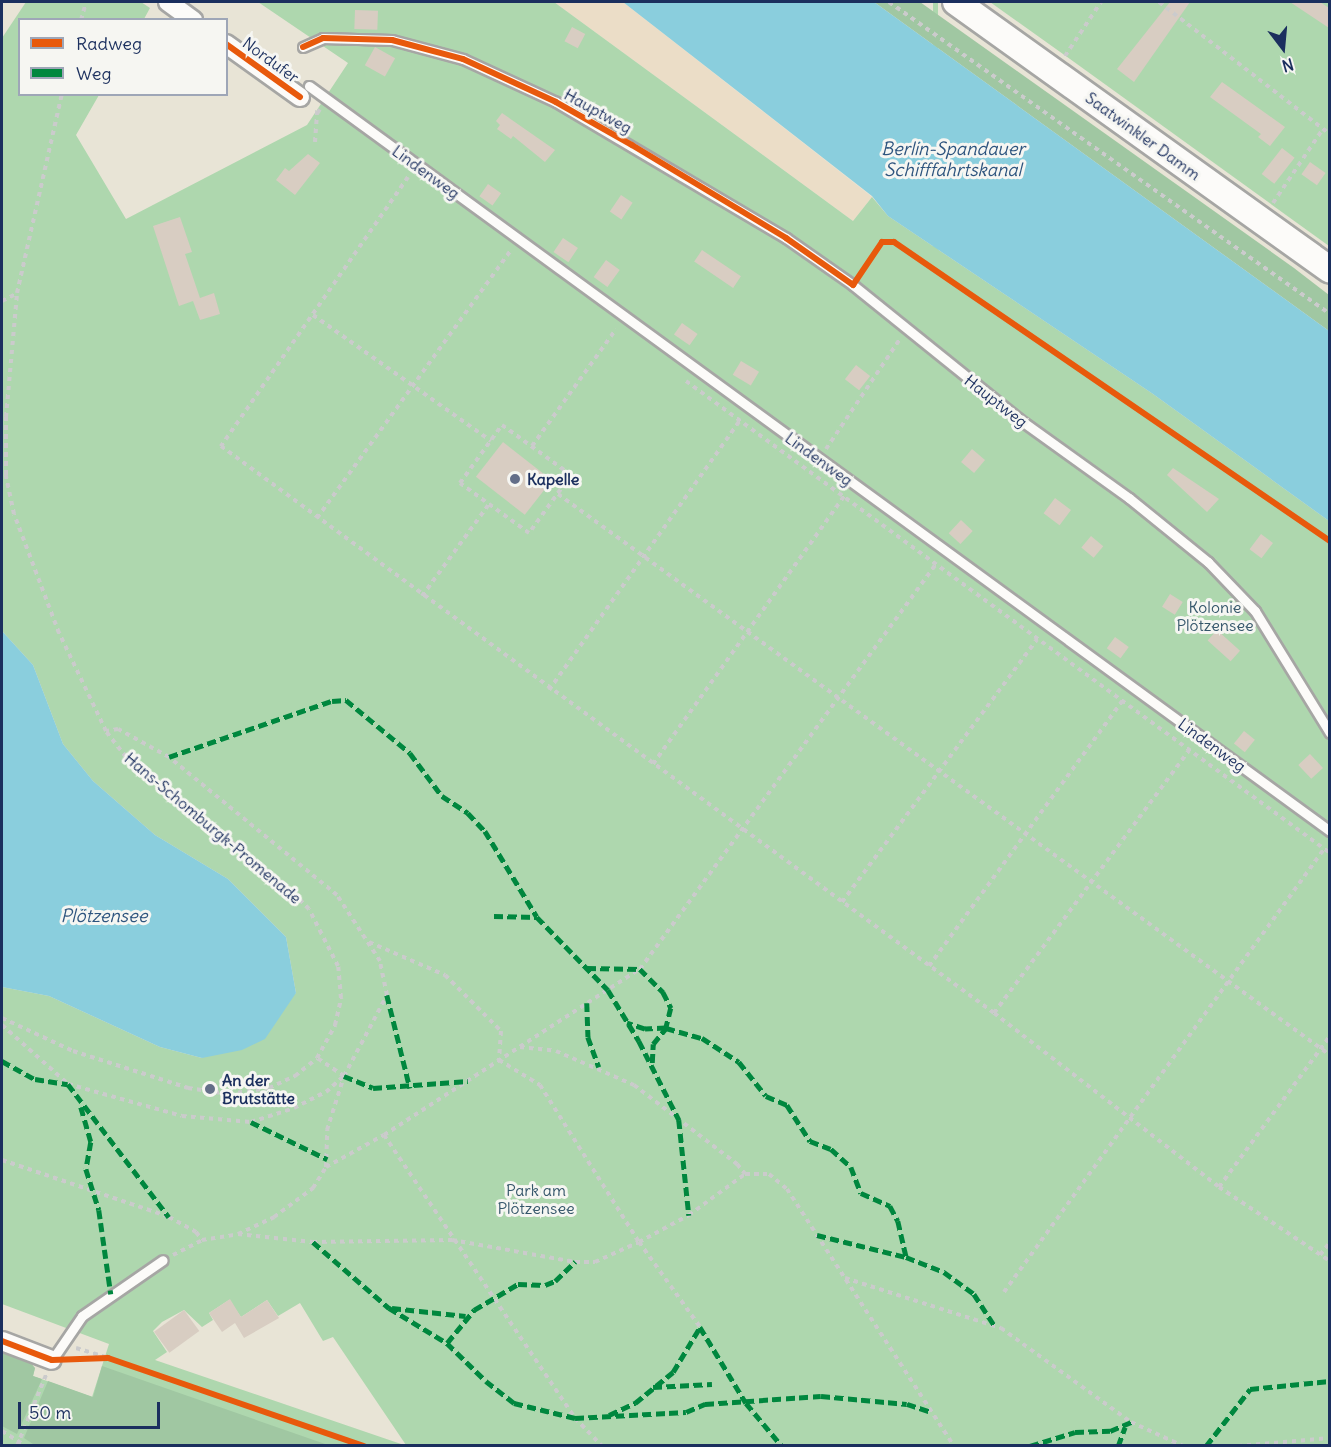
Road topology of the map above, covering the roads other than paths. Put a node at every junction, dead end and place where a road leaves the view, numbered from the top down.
1 (168, 2) edge
2 (956, 2) edge
3 (190, 18) edge
4 (228, 45) edge
5 (303, 47) dead end
6 (304, 92) joint
7 (1329, 270) edge
8 (1329, 733) edge
9 (1329, 831) edge
10 (163, 1260) road end
11 (2, 1341) edge
12 (52, 1360) joint

1 - 3 street
2 - 7 main road, Saatwinkler Damm
4 - 6 street, Nordufer
5 - 8 lane, Hauptweg
6 - 9 lane, Lindenweg
10 - 12 lane
11 - 12 street

